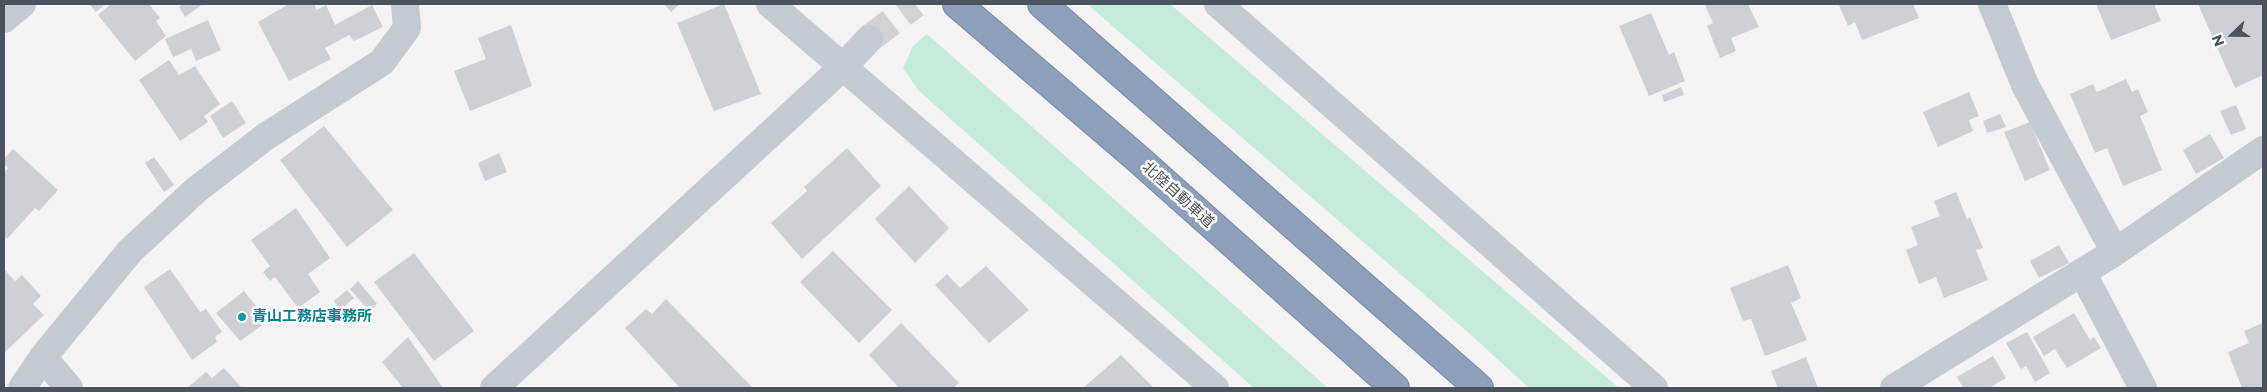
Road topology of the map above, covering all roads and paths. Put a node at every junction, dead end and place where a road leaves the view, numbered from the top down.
1 (22, 4) edge
2 (405, 4) edge
3 (770, 4) edge
4 (957, 4) edge
5 (1042, 4) edge
6 (1218, 4) edge
7 (1992, 4) edge
8 (4, 19) edge
9 (869, 38) tunnel mouth
10 (843, 67) junction
11 (2263, 150) edge
12 (2115, 252) junction
13 (2082, 272) junction
14 (43, 357) junction
15 (22, 388) edge
16 (69, 388) edge
17 (494, 388) edge
18 (1215, 388) edge
19 (1395, 388) edge
20 (1479, 388) edge
21 (1654, 388) edge
22 (1894, 388) edge
23 (2143, 388) edge

1 - 8 street
2 - 14 street
3 - 10 street
4 - 19 highway, 北陸自動車道
5 - 20 highway
6 - 21 street
7 - 12 street
9 - 10 street
10 - 17 street
10 - 18 street
11 - 12 street
12 - 13 street
13 - 22 street
13 - 23 street
14 - 15 street
14 - 16 street

